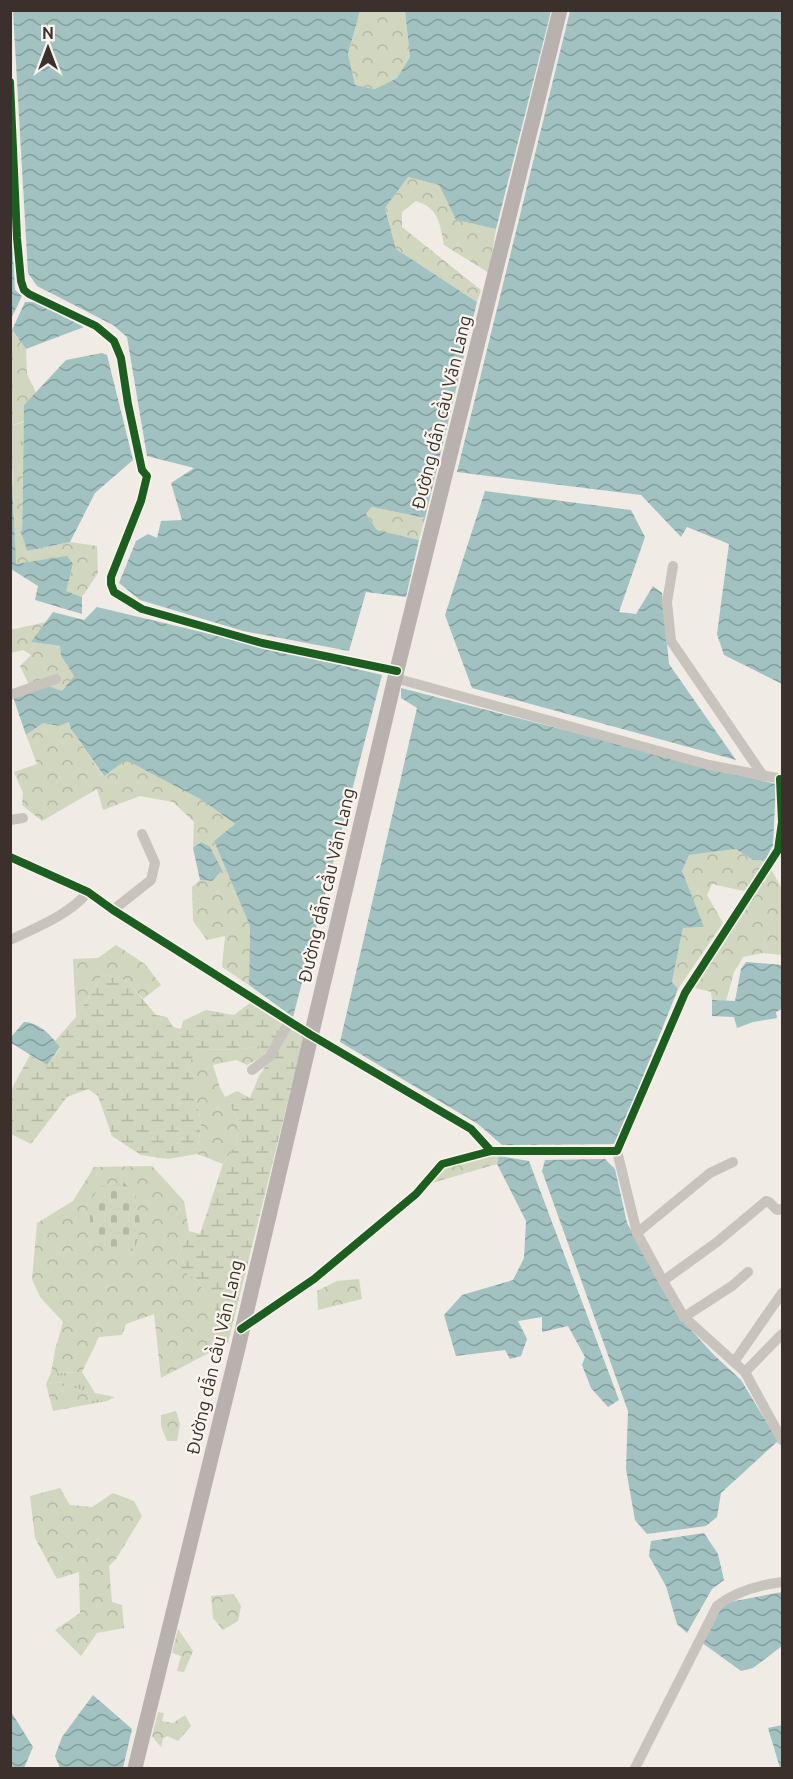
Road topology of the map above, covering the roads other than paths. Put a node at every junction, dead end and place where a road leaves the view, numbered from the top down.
1 (560, 10) edge
2 (10, 82) edge
3 (673, 566) dead end
4 (396, 674) junction
5 (56, 679) dead end
6 (10, 695) edge
7 (764, 777) junction
8 (781, 779) edge
9 (23, 818) dead end
10 (10, 820) edge
11 (142, 834) dead end
12 (10, 856) edge
13 (88, 892) junction
14 (113, 910) junction
15 (10, 940) edge
16 (290, 1022) junction
17 (311, 1035) junction
18 (252, 1070) dead end
19 (492, 1151) junction
20 (617, 1151) junction
21 (733, 1162) dead end
22 (783, 1209) edge
23 (637, 1233) junction
24 (748, 1272) dead end
25 (663, 1281) junction
26 (783, 1293) edge
27 (684, 1317) junction
28 (241, 1329) junction
29 (783, 1334) edge
30 (735, 1362) junction
31 (745, 1372) junction
32 (783, 1440) edge
33 (783, 1582) edge
34 (135, 1768) edge
35 (635, 1768) edge

1 - 4 main road, Đường dẫn cầu Văn Lang
2 - 4 street
3 - 7 street
4 - 7 street
4 - 17 main road, Đường dẫn cầu Văn Lang
5 - 6 street
7 - 8 street
8 - 20 street
9 - 10 street
11 - 14 street
12 - 13 street
13 - 14 street
13 - 15 street
14 - 16 street
16 - 17 street
16 - 18 street
17 - 19 street
17 - 28 main road, Đường dẫn cầu Văn Lang
19 - 20 street
19 - 28 street
20 - 23 street
21 - 23 street
22 - 25 street
23 - 25 street
24 - 27 street
25 - 27 street
26 - 30 street
27 - 30 street
28 - 34 main road, Đường dẫn cầu Văn Lang
29 - 31 street
30 - 31 street
31 - 32 street
33 - 35 street

